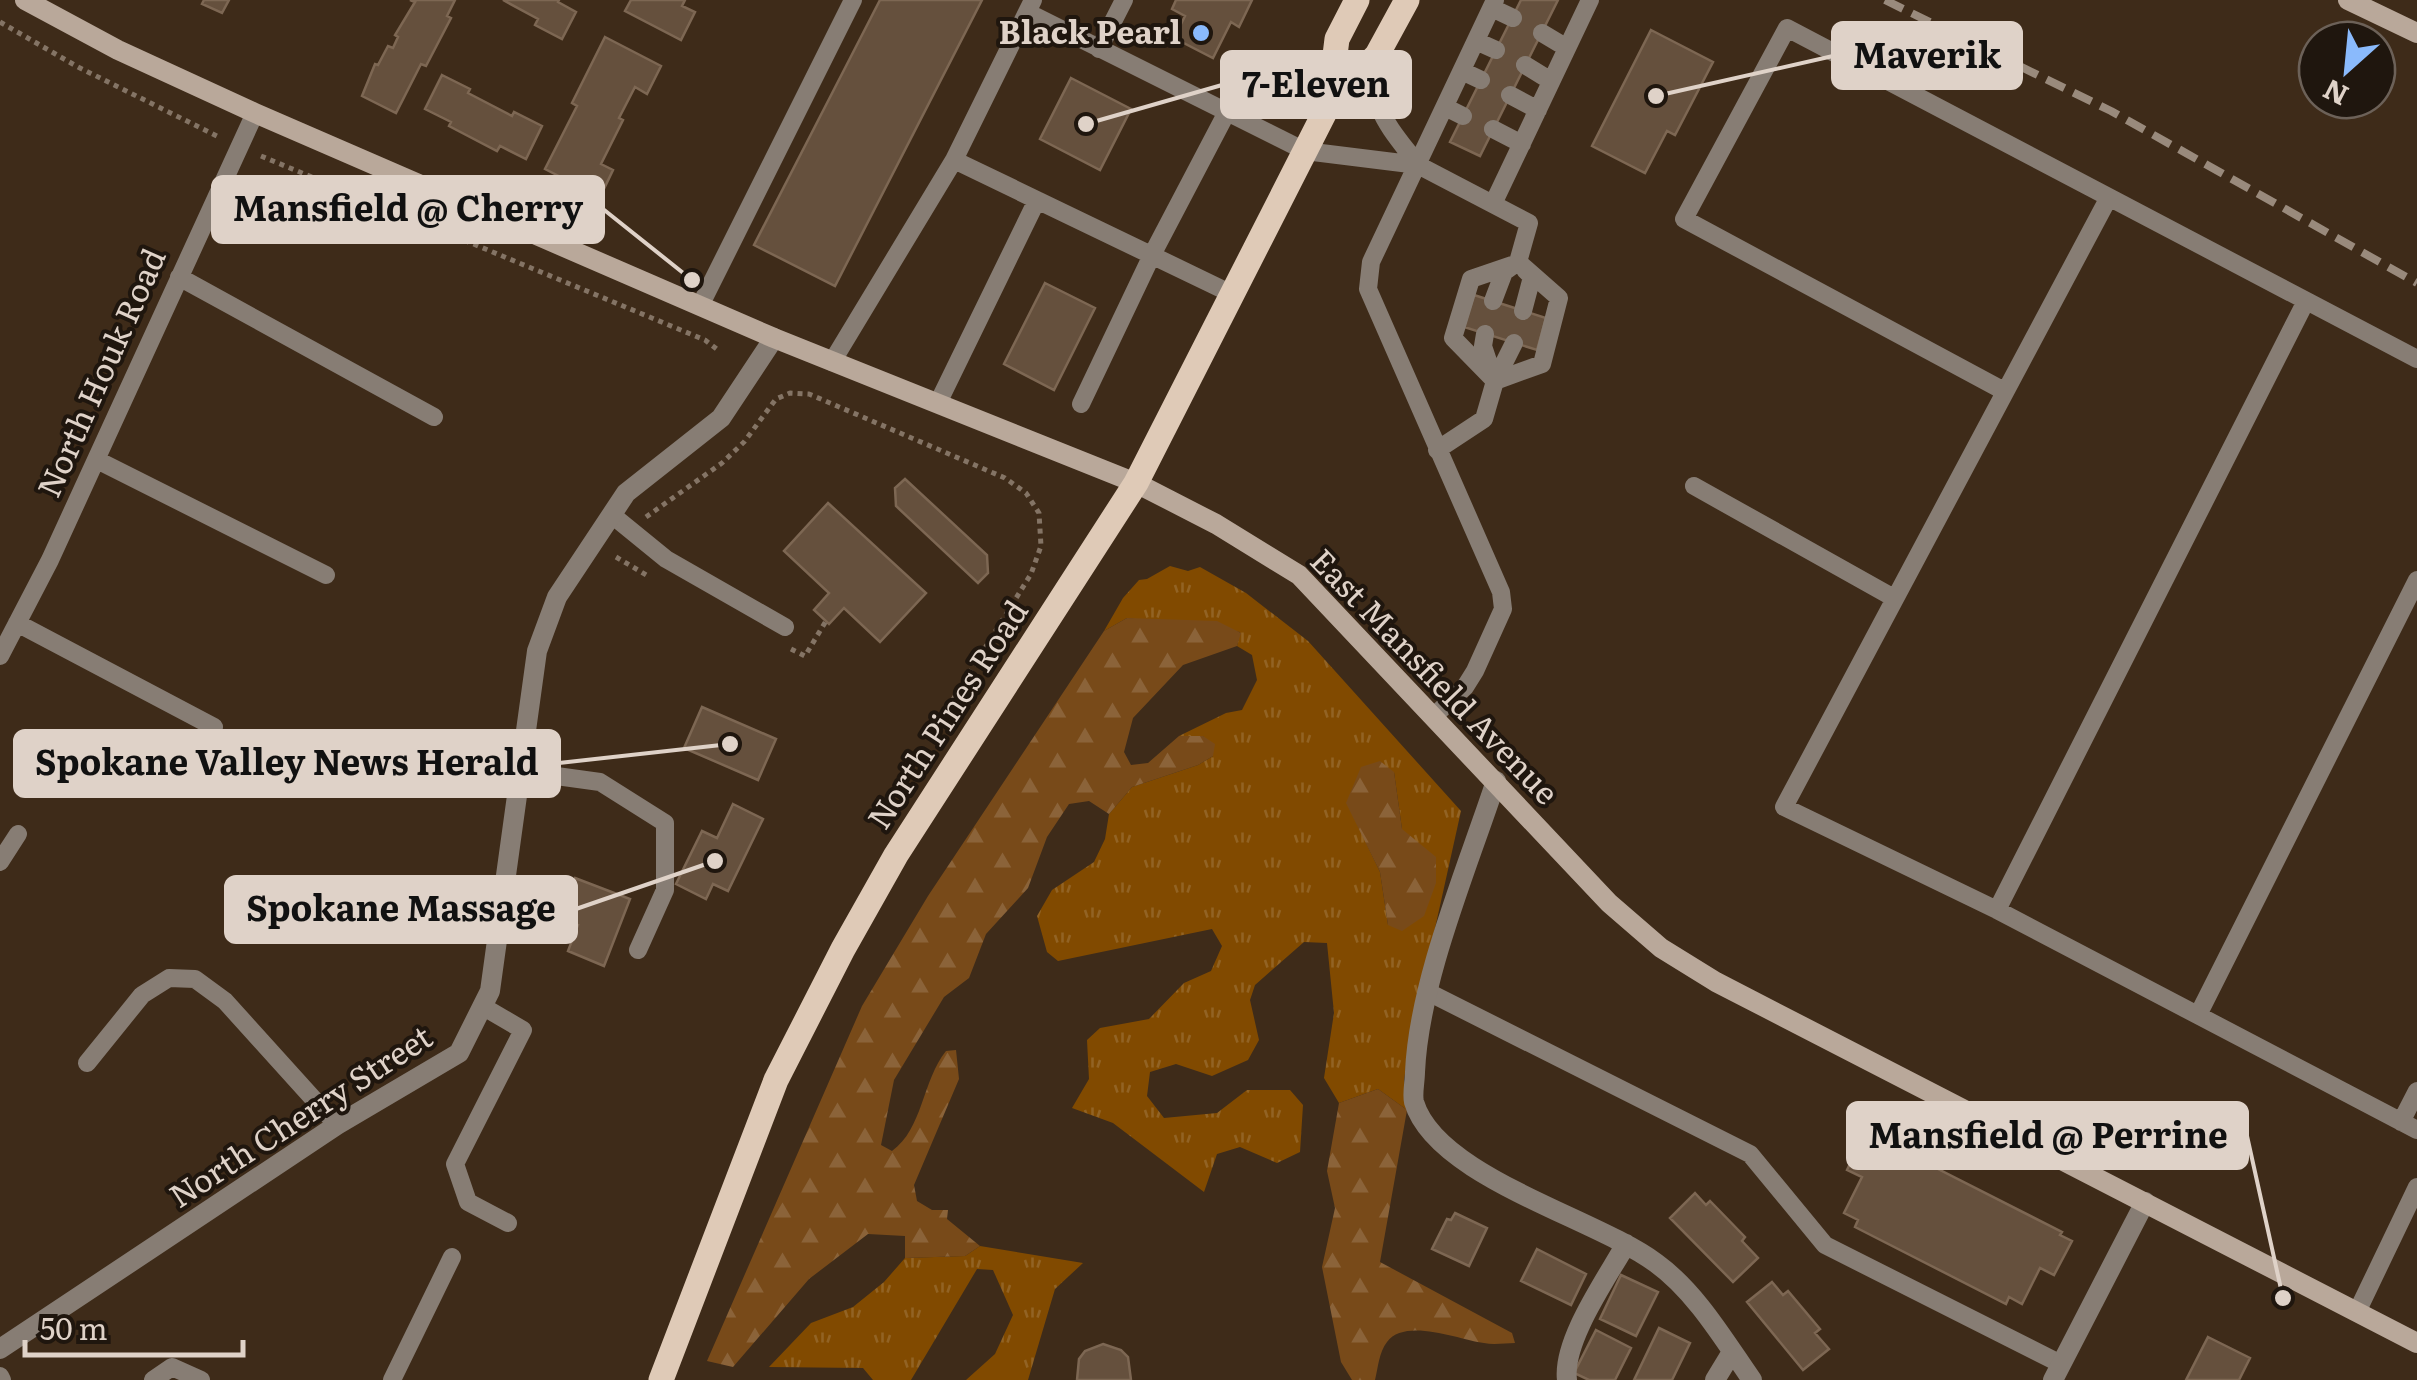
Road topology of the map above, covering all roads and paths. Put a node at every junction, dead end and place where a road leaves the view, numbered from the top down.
1 (26, 0) edge
2 (854, 0) edge
3 (1124, 0) edge
4 (1357, 0) edge
5 (1407, 0) edge
6 (1566, 0) edge
7 (2348, 0) edge
8 (1494, 4) edge
9 (1588, 5) edge
10 (1030, 6) edge
11 (1512, 18) dead end
12 (0, 22) edge
13 (1542, 33) dead end
14 (2417, 33) edge
15 (1476, 42) junction
16 (1099, 48) junction
17 (1567, 48) junction
18 (1496, 50) dead end
19 (1377, 55) junction
20 (1525, 65) dead end
21 (1462, 70) junction
22 (1481, 80) dead end
23 (1552, 82) junction
24 (1510, 94) dead end
25 (1328, 104) junction
26 (1445, 107) junction
27 (1538, 110) junction
28 (1227, 112) junction
29 (255, 113) junction
30 (1464, 116) dead end
31 (1493, 129) dead end
32 (1522, 144) junction
33 (240, 146) junction
34 (1305, 151) junction
35 (954, 160) junction
36 (1418, 164) junction
37 (2108, 198) junction
38 (1037, 200) junction
39 (1493, 204) junction
40 (1152, 255) junction
41 (1518, 262) junction
42 (179, 277) junction
43 (1232, 294) junction
44 (1494, 301) dead end
45 (2306, 301) junction
46 (700, 306) junction
47 (1522, 311) dead end
48 (1485, 334) dead end
49 (774, 338) junction
50 (1514, 343) dead end
51 (718, 350) dead end
52 (2417, 359) edge
53 (832, 362) junction
54 (1495, 381) junction
55 (2004, 391) junction
56 (938, 403) junction
57 (1082, 404) dead end
58 (434, 417) dead end
59 (1437, 450) junction
60 (97, 460) junction
61 (1136, 483) junction
62 (1694, 486) dead end
63 (612, 515) junction
64 (634, 533) junction
65 (326, 575) dead end
66 (2417, 580) edge
67 (660, 582) dead end
68 (1894, 598) junction
69 (17, 624) junction
70 (785, 626) dead end
71 (0, 656) edge
72 (946, 711) dead end
73 (1434, 716) junction
74 (214, 727) dead end
75 (520, 771) junction
76 (1496, 781) junction
77 (18, 834) dead end
78 (0, 862) edge
79 (1997, 910) junction
80 (638, 950) dead end
81 (1428, 992) junction
82 (482, 1006) junction
83 (2198, 1015) junction
84 (87, 1063) dead end
85 (2417, 1091) edge
86 (337, 1125) junction
87 (2409, 1126) edge
88 (2417, 1187) edge
89 (2145, 1202) junction
90 (508, 1222) dead end
91 (1626, 1244) junction
92 (452, 1258) dead end
93 (2357, 1312) junction
94 (2417, 1342) edge
95 (0, 1349) edge
96 (1732, 1352) junction
97 (2057, 1372) edge
98 (152, 1380) edge
99 (201, 1380) edge
100 (392, 1380) edge
101 (661, 1380) edge
102 (1566, 1380) edge
103 (1715, 1380) edge
104 (1752, 1380) edge

1 - 29 main road, East Mansfield Avenue
2 - 46 lane
3 - 16 lane
4 - 25 main road, North Pines Road
5 - 19 main road, North Pines Road
6 - 9 lane
7 - 14 main road
8 - 11 lane
8 - 15 lane
9 - 17 lane
10 - 16 lane
10 - 35 lane
12 - 33 path
13 - 17 lane
15 - 18 lane
15 - 21 lane
16 - 28 lane
17 - 23 lane
19 - 25 main road, North Pines Road
19 - 36 lane
20 - 23 lane
21 - 22 lane
21 - 26 lane
23 - 27 lane
24 - 27 lane
25 - 34 main road, North Pines Road
26 - 30 lane
26 - 36 lane
27 - 32 lane
28 - 34 lane
28 - 40 lane
29 - 33 lane, North Houk Road
29 - 46 main road, East Mansfield Avenue
31 - 32 lane
32 - 39 lane
33 - 42 lane, North Houk Road
33 - 51 path
34 - 36 lane
34 - 43 main road, North Pines Road
35 - 38 lane
35 - 53 lane
36 - 39 lane
36 - 59 lane
37 - 45 lane
37 - 55 lane
37 - 55 lane
38 - 40 lane
38 - 56 lane
39 - 41 lane
40 - 43 lane
40 - 57 lane
41 - 44 lane
41 - 47 lane
41 - 54 lane
41 - 54 lane
42 - 58 lane
42 - 60 lane, North Houk Road
43 - 61 main road, North Pines Road
45 - 52 lane
45 - 79 lane
46 - 49 main road, East Mansfield Avenue
48 - 54 lane
49 - 53 main road, East Mansfield Avenue
49 - 63 street, North Cherry Street
50 - 54 lane
53 - 56 main road, East Mansfield Avenue
54 - 59 lane
55 - 68 lane
56 - 61 main road, East Mansfield Avenue
59 - 73 lane
60 - 65 lane
60 - 69 lane, North Houk Road
61 - 73 main road, East Mansfield Avenue
61 - 101 main road, North Pines Road
62 - 68 lane
63 - 64 lane
63 - 75 street, North Cherry Street
64 - 67 path
64 - 70 lane
64 - 72 path
66 - 83 lane
68 - 79 lane
69 - 71 lane, North Houk Road
69 - 74 lane
73 - 76 main road, East Mansfield Avenue
75 - 80 lane
75 - 82 street, North Cherry Street
76 - 81 street
76 - 89 main road, East Mansfield Avenue
77 - 78 lane
79 - 83 lane
81 - 91 street
81 - 97 lane
82 - 86 street, North Cherry Street
82 - 90 lane
83 - 87 lane
84 - 86 lane
85 - 87 lane
86 - 95 street, North Cherry Street
88 - 93 lane
89 - 93 main road, East Mansfield Avenue
89 - 97 street
91 - 96 street
91 - 102 street
92 - 100 lane
93 - 94 main road, East Mansfield Avenue
96 - 103 street
96 - 104 street
98 - 99 lane

